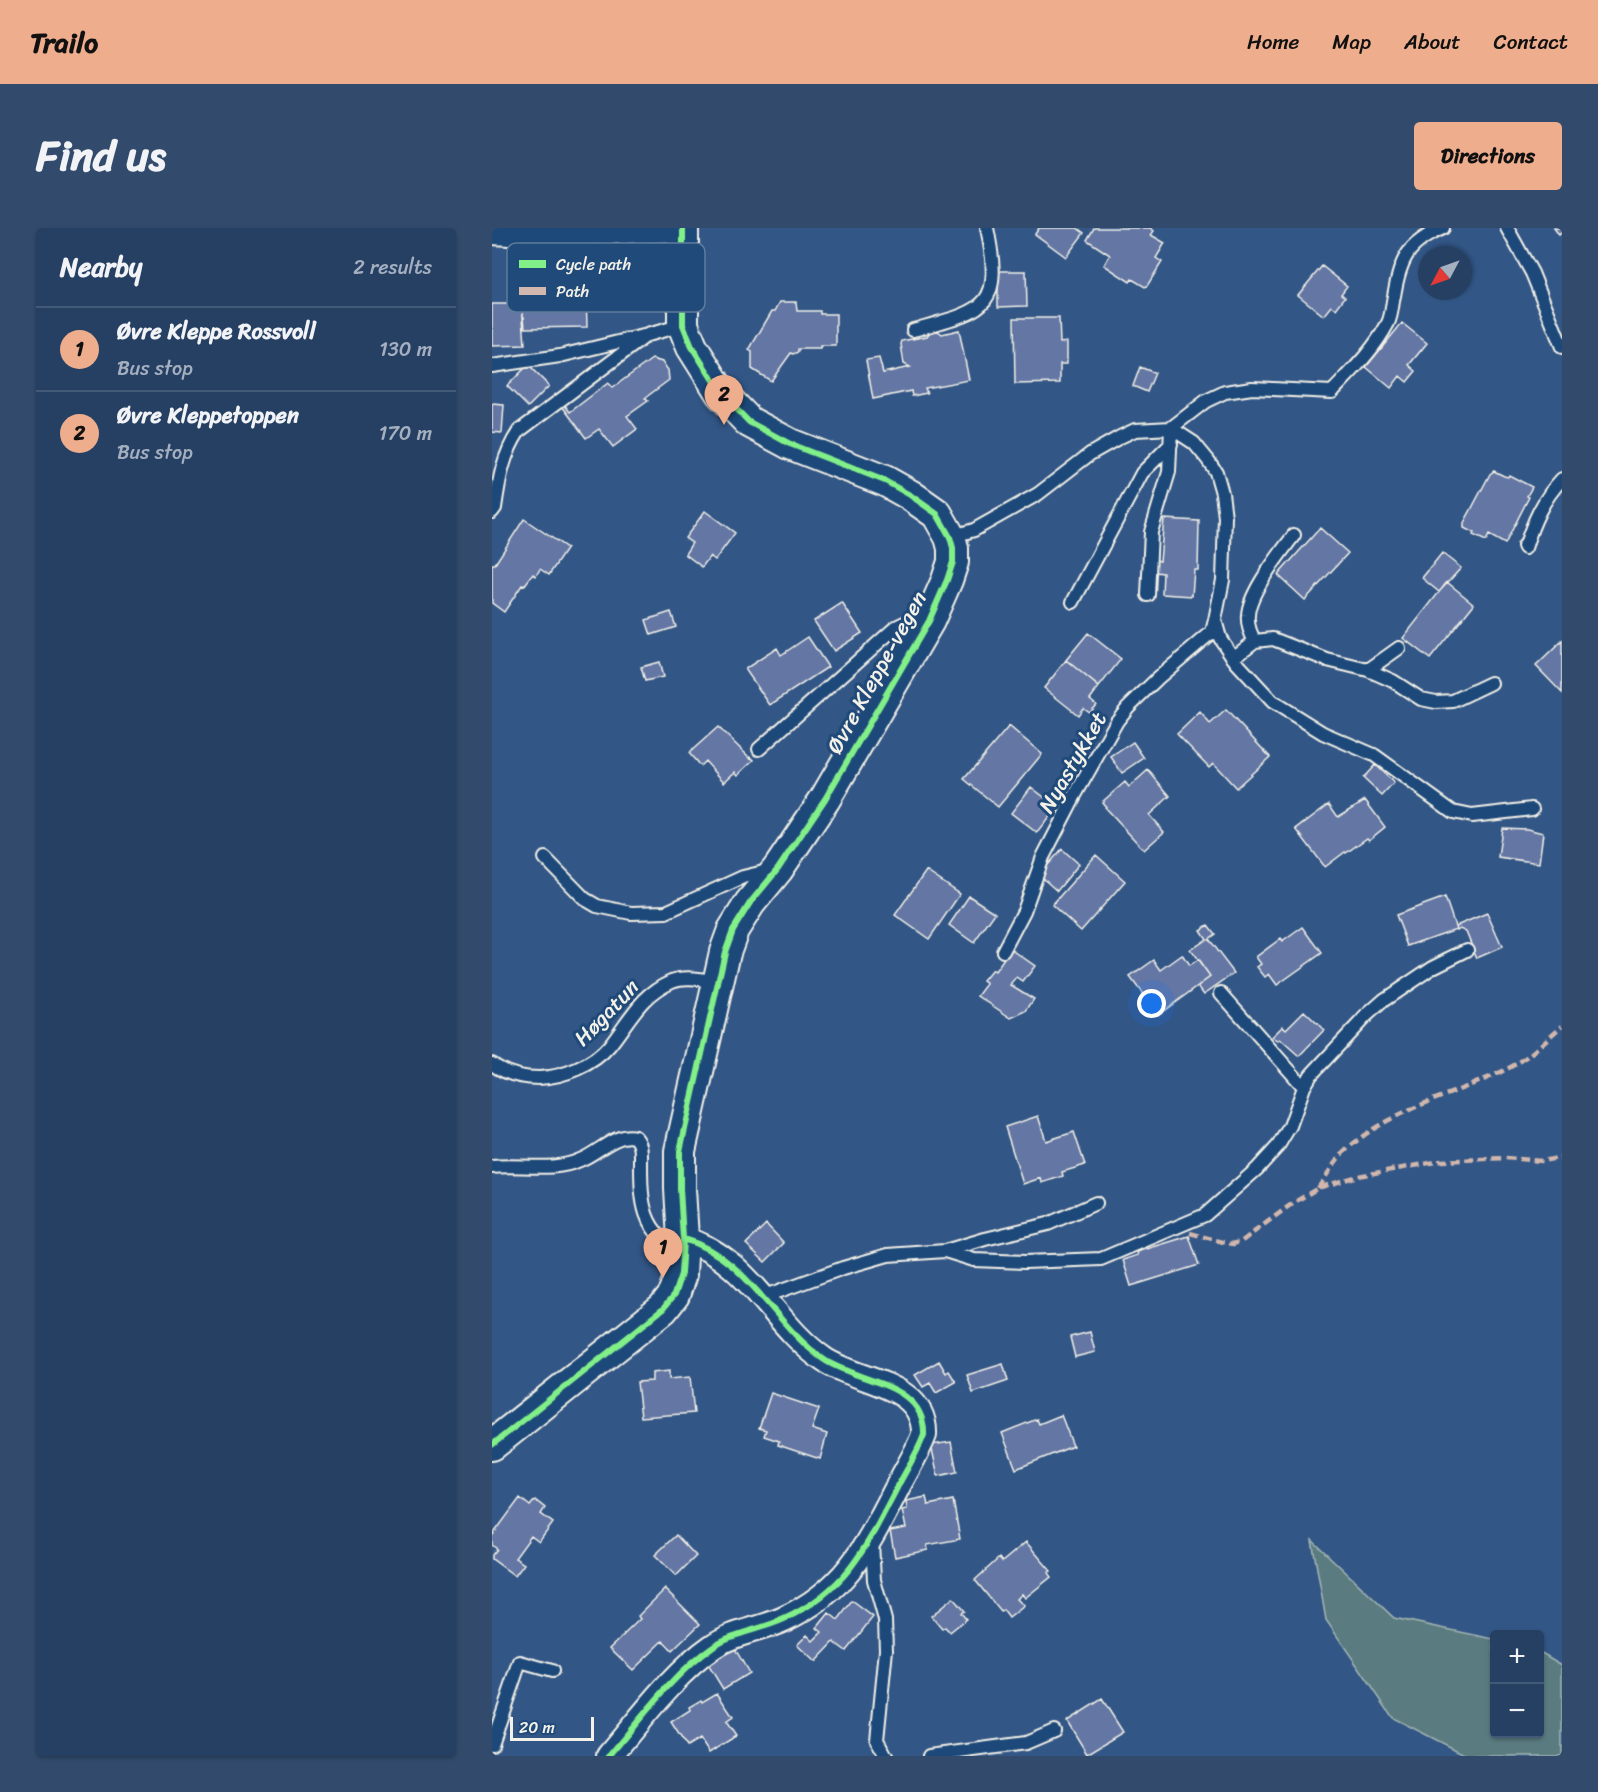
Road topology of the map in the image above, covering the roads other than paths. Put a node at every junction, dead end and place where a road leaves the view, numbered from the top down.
1 (987, 228) edge
2 (1443, 228) edge
3 (1507, 228) edge
4 (683, 229) edge
5 (492, 232) edge
6 (1421, 232) edge
7 (683, 312) edge
8 (683, 325) junction
9 (913, 330) dead end
10 (647, 335) junction
11 (1562, 347) edge
12 (492, 366) edge
13 (1171, 428) junction
14 (1171, 444) junction
15 (1562, 479) edge
16 (492, 512) edge
17 (1294, 535) dead end
18 (950, 537) junction
19 (1524, 546) dead end
20 (1148, 595) dead end
21 (1073, 602) dead end
22 (1215, 620) junction
23 (929, 621) junction
24 (1255, 641) junction
25 (1399, 648) dead end
26 (1233, 658) junction
27 (1368, 670) junction
28 (1491, 683) dead end
29 (759, 749) dead end
30 (1532, 809) dead end
31 (545, 858) dead end
32 (778, 869) junction
33 (1467, 950) dead end
34 (1003, 951) dead end
35 (718, 982) junction
36 (1221, 993) dead end
37 (492, 1064) edge
38 (1304, 1087) junction
39 (492, 1167) edge
40 (1096, 1203) dead end
41 (683, 1246) junction
42 (945, 1251) junction
43 (763, 1297) junction
44 (492, 1445) edge
45 (871, 1538) junction
46 (552, 1671) dead end
47 (1054, 1731) dead end
48 (492, 1744) edge
49 (609, 1756) edge
50 (886, 1756) edge
51 (928, 1756) edge

1 - 9 lane
2 - 6 lane
3 - 11 lane
4 - 5 street
6 - 13 lane
7 - 8 street, Øvre Kleppe-vegen
8 - 10 lane
8 - 18 street, Øvre Kleppe-vegen
10 - 12 lane
10 - 16 lane
13 - 14 lane
13 - 18 lane
13 - 22 lane, Nyastykket
14 - 20 lane
14 - 21 lane
15 - 19 lane
17 - 24 lane
18 - 23 street, Øvre Kleppe-vegen
22 - 26 lane
22 - 34 lane, Nyastykket
23 - 29 lane, Øvre Kleppe-vegen
23 - 32 street, Øvre Kleppe-vegen
24 - 26 lane
24 - 27 lane
25 - 27 lane
26 - 30 lane
27 - 28 lane
31 - 32 lane
32 - 35 street, Øvre Kleppe-vegen
33 - 38 lane
35 - 37 lane, Høgatun
35 - 41 street, Øvre Kleppe-vegen
36 - 38 lane
38 - 42 lane
39 - 41 lane
40 - 42 lane
41 - 43 street
41 - 44 street, Øvre Kleppe-vegen
42 - 43 lane
43 - 45 street
45 - 49 street
45 - 50 lane
46 - 48 lane
47 - 51 lane

